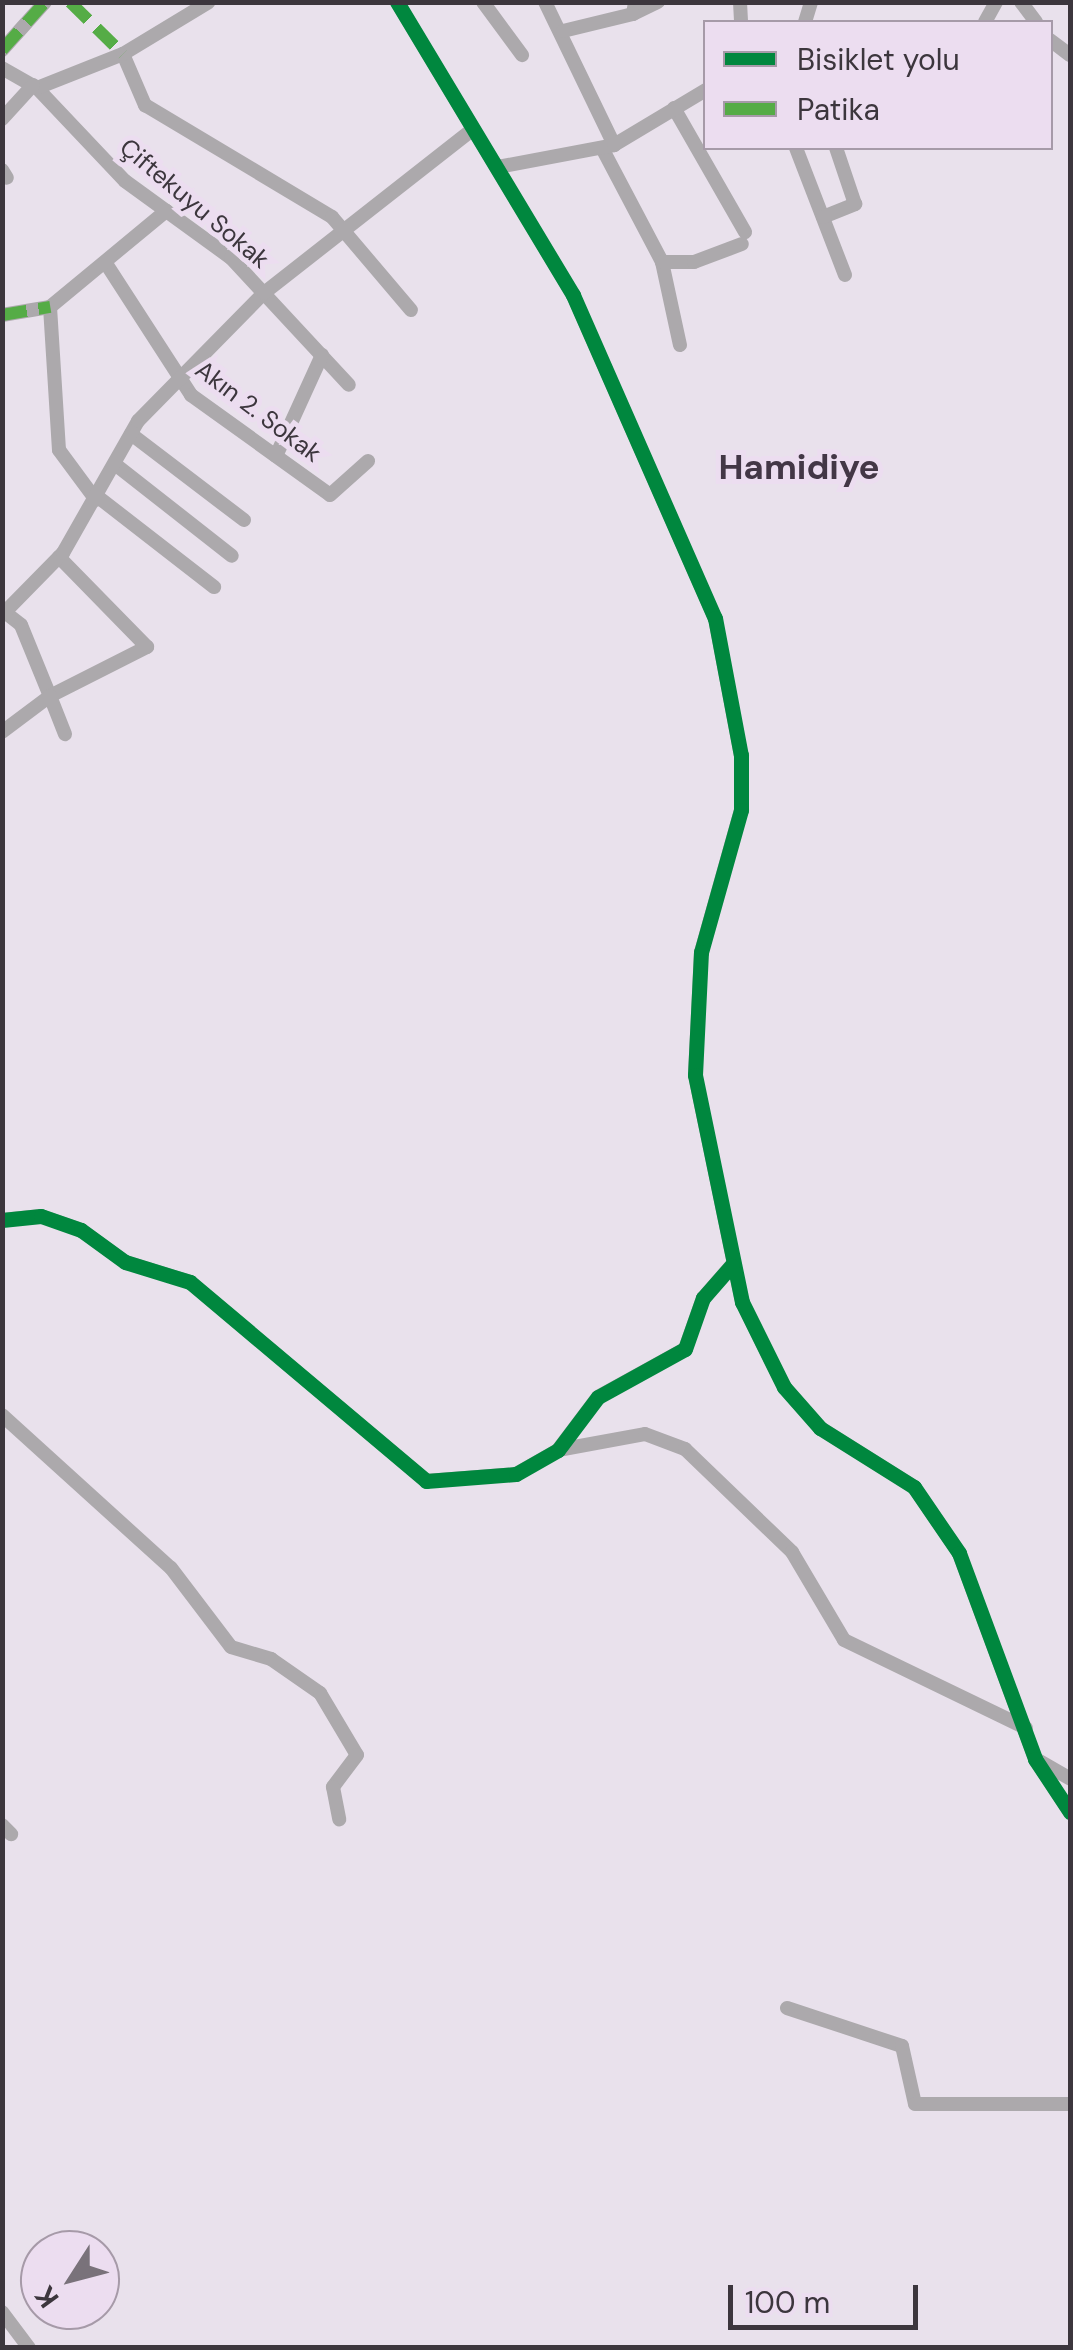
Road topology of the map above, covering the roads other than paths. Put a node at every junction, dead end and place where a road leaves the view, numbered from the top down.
1 (45, 2) edge
2 (209, 2) edge
3 (397, 2) edge
4 (484, 2) edge
5 (545, 2) edge
6 (658, 2) edge
7 (634, 8) edge
8 (563, 30) junction
9 (2, 50) edge
10 (123, 54) junction
11 (522, 55) dead end
12 (2, 68) edge
13 (35, 86) junction
14 (703, 92) edge
15 (674, 108) junction
16 (2, 119) edge
17 (473, 129) junction
18 (608, 147) junction
19 (797, 150) edge
20 (837, 150) edge
21 (498, 167) junction
22 (166, 211) junction
23 (822, 217) junction
24 (343, 229) junction
25 (662, 262) junction
26 (107, 265) junction
27 (845, 275) dead end
28 (264, 294) junction
29 (50, 306) junction
30 (411, 310) dead end
31 (2, 314) edge
32 (680, 344) dead end
33 (322, 355) junction
34 (178, 382) junction
35 (349, 385) dead end
36 (131, 434) junction
37 (276, 456) junction
38 (368, 461) dead end
39 (116, 465) junction
40 (97, 498) junction
41 (244, 520) dead end
42 (232, 556) dead end
43 (59, 557) junction
44 (214, 587) dead end
45 (3, 612) edge
46 (50, 696) junction
47 (2, 732) edge
48 (65, 734) dead end
49 (2, 1220) edge
50 (731, 1266) junction
51 (2, 1415) edge
52 (558, 1450) junction
53 (1026, 1728) junction
54 (1035, 1759) junction
55 (1070, 1778) edge
56 (1070, 1812) edge
57 (339, 1820) dead end
58 (788, 2008) dead end
59 (1070, 2104) edge
60 (2, 2312) edge
61 (30, 2348) edge

1 - 9 street
2 - 10 street
3 - 17 street
4 - 11 street
5 - 8 street
6 - 7 street
7 - 8 street
8 - 18 street
10 - 13 street
10 - 24 street
12 - 13 street, Çiftekuyu Sokak
13 - 16 street
13 - 22 street, Çiftekuyu Sokak
14 - 15 street
15 - 18 street
15 - 25 street
17 - 21 street
17 - 24 street
18 - 21 street
18 - 25 street
19 - 23 street
20 - 23 street
21 - 50 street
22 - 26 street
22 - 28 street, Çiftekuyu Sokak
23 - 27 street
24 - 28 street
24 - 30 street
25 - 32 street
26 - 29 street
26 - 34 street, Akın 2. Sokak
28 - 33 street, Çiftekuyu Sokak
28 - 34 street
29 - 31 street
29 - 40 street
33 - 35 street, Çiftekuyu Sokak
33 - 37 street
34 - 36 street
34 - 37 street, Akın 2. Sokak
36 - 39 street
36 - 41 street
37 - 38 street, Akın 2. Sokak
39 - 40 street
39 - 42 street
40 - 43 street
40 - 44 street
43 - 45 street
43 - 46 street
45 - 46 street
46 - 47 street
46 - 48 street
49 - 52 street
50 - 52 street
50 - 53 street
51 - 57 street
52 - 53 street
53 - 54 street
54 - 55 street
54 - 56 street
58 - 59 street
60 - 61 street

